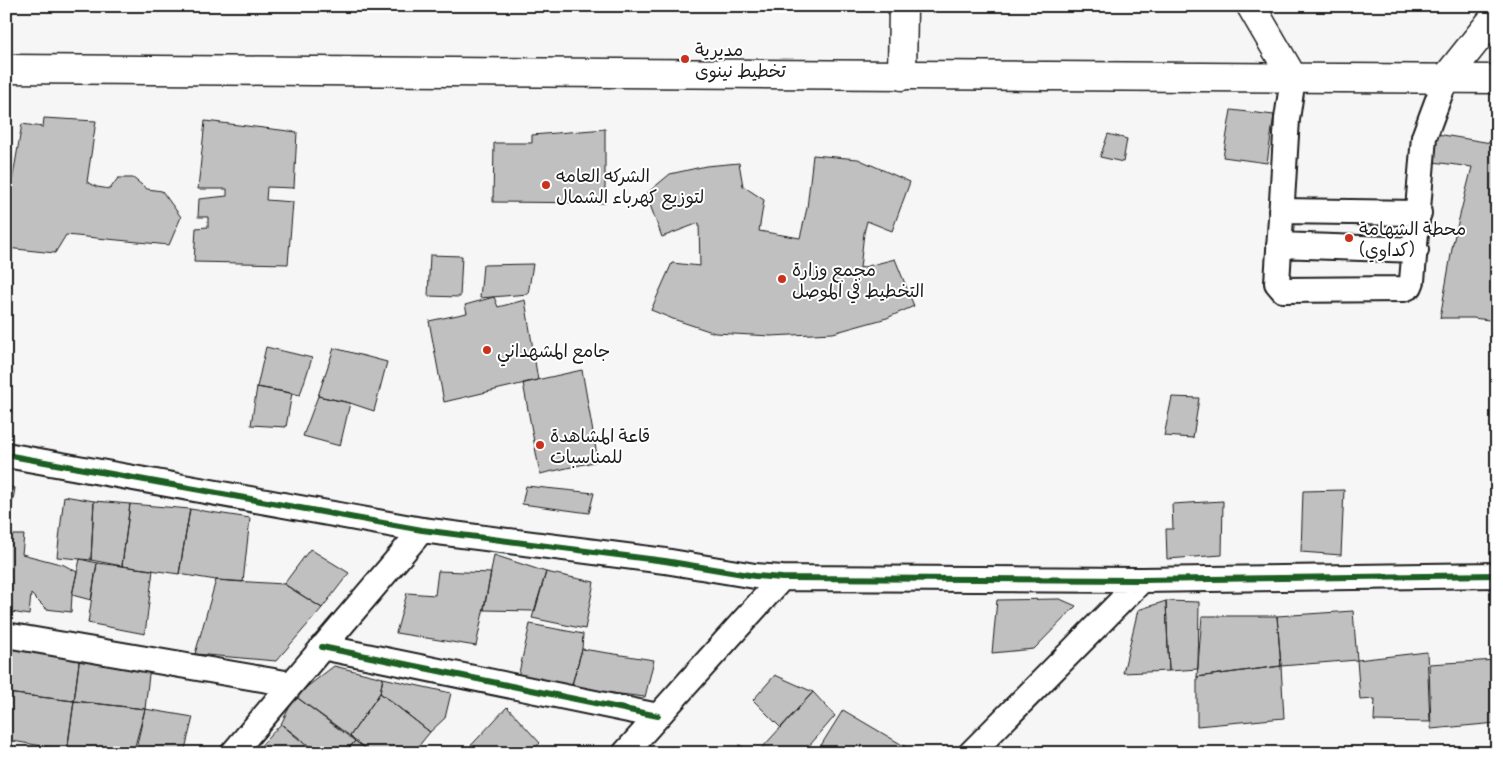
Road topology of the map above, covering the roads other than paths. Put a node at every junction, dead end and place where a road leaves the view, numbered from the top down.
1 (903, 6) edge
2 (1251, 6) edge
3 (1497, 14) edge
4 (6, 69) edge
5 (902, 76) junction
6 (1293, 78) junction
7 (1446, 78) junction
8 (1497, 80) edge
9 (1281, 211) junction
10 (1419, 213) junction
11 (1279, 245) junction
12 (1416, 250) junction
13 (6, 455) edge
14 (422, 530) junction
15 (1497, 575) edge
16 (782, 578) junction
17 (1142, 580) junction
18 (6, 635) edge
19 (322, 647) junction
20 (291, 684) junction
21 (658, 716) junction
22 (233, 753) edge
23 (625, 753) edge
24 (970, 753) edge

1 - 5 main road
2 - 6 main road
3 - 7 main road
4 - 5 main road
5 - 6 main road
6 - 7 main road
6 - 9 street
7 - 8 main road
7 - 10 street
9 - 10 street
9 - 11 street
10 - 12 street
11 - 12 street
11 - 12 street
13 - 14 street
14 - 16 street
14 - 19 street
15 - 17 street
16 - 17 street
16 - 21 street
17 - 24 street
18 - 20 street
19 - 20 street
19 - 21 street
20 - 22 street
21 - 23 street

